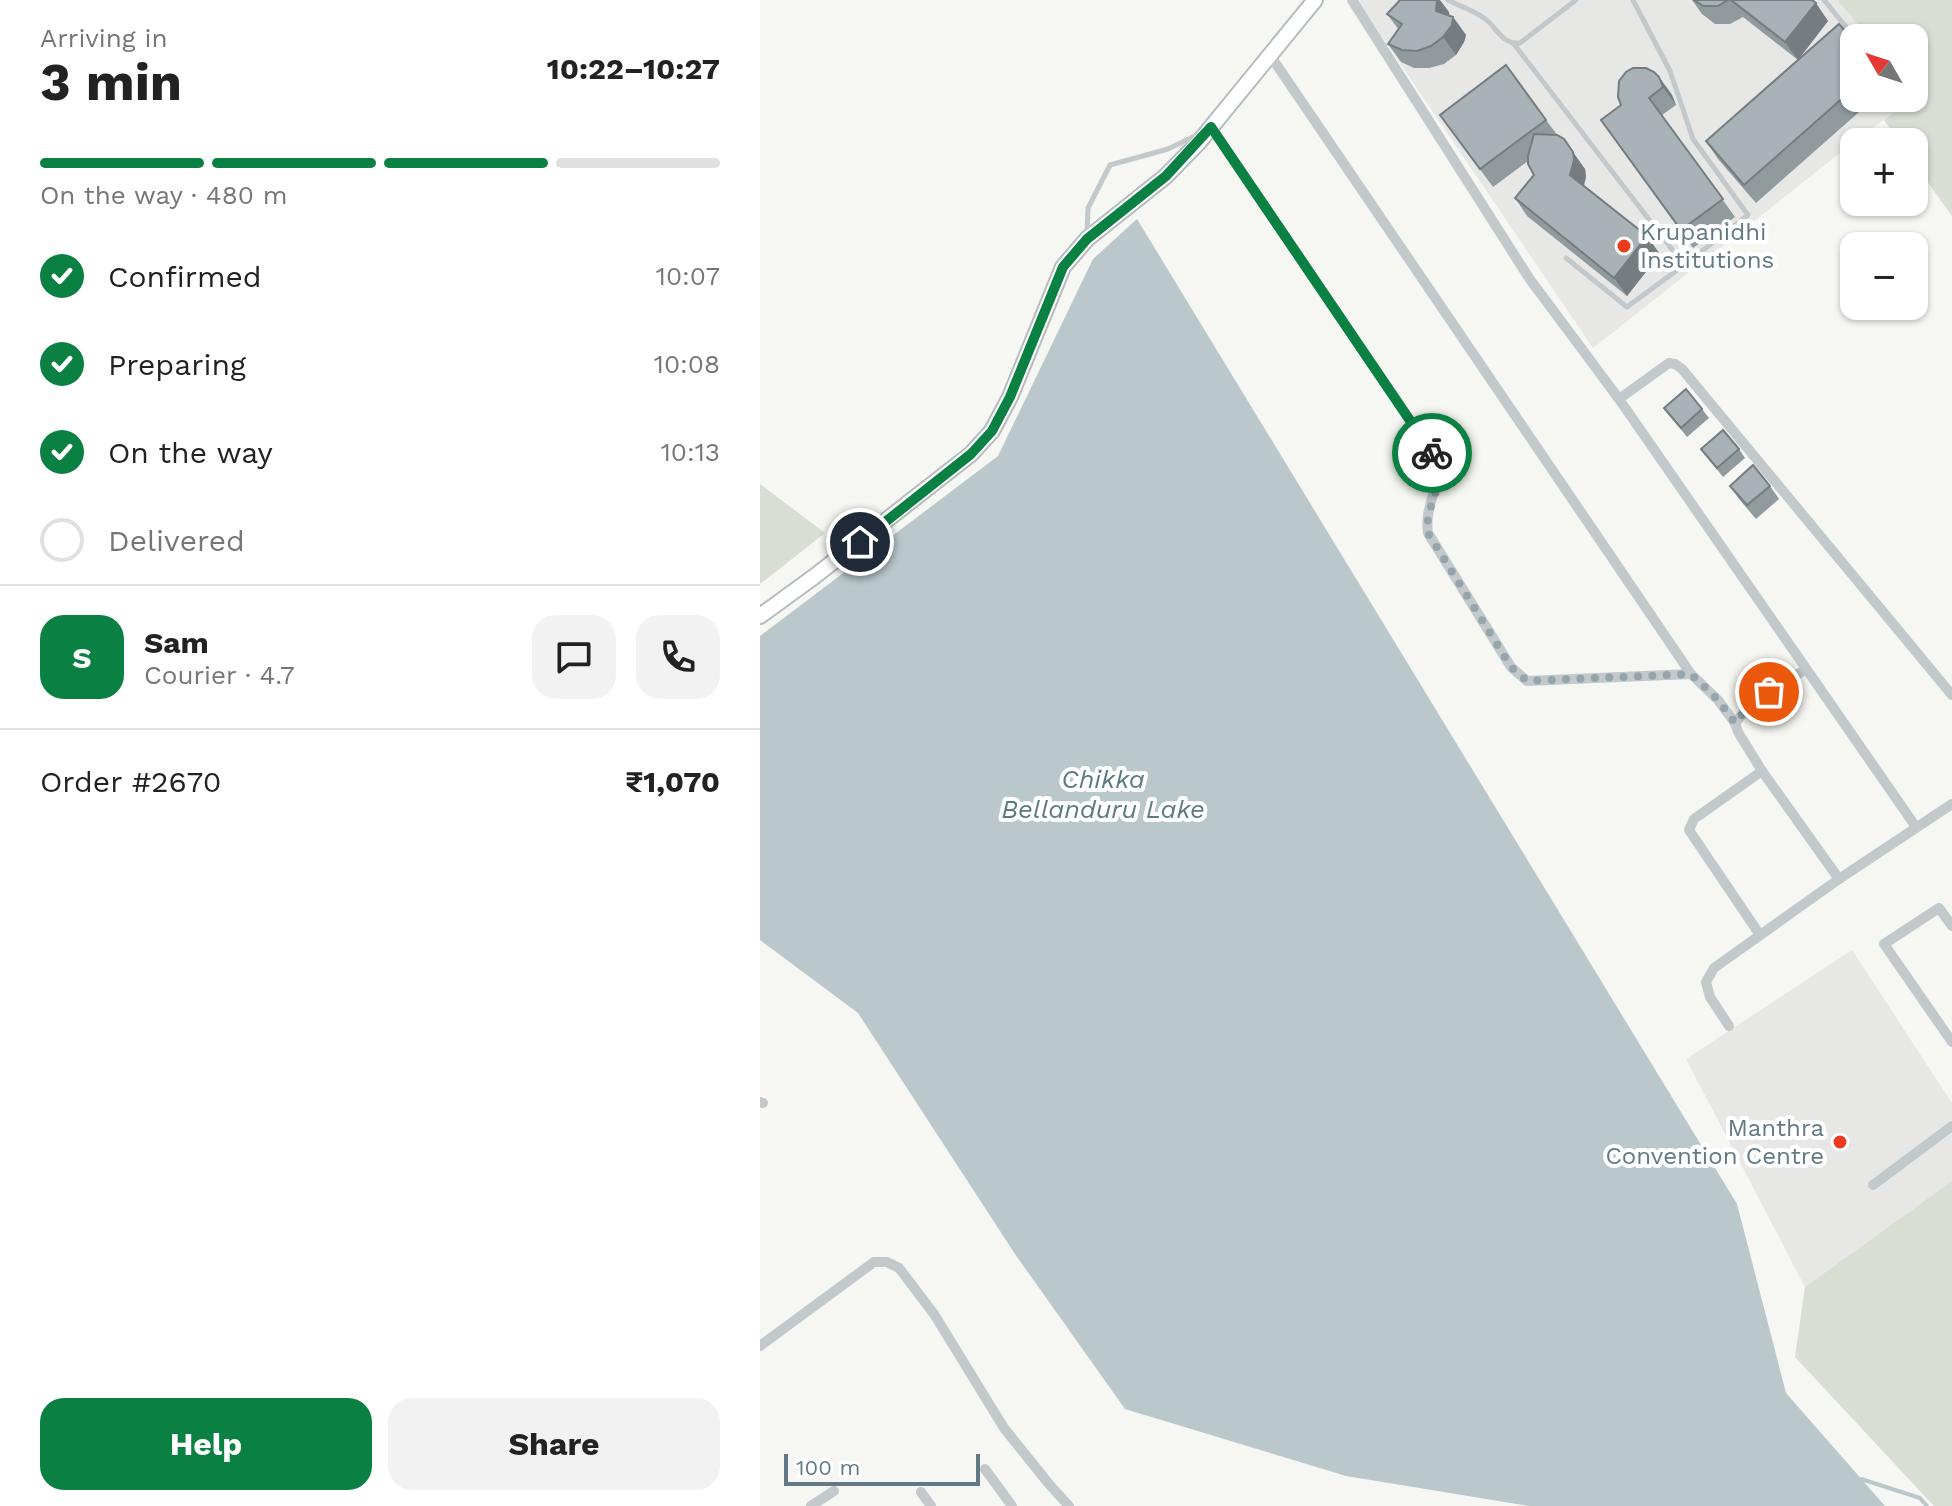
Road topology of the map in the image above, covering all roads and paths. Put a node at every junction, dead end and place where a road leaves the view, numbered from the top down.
1 (1315, 0) edge
2 (1352, 0) edge
3 (1448, 0) edge
4 (1576, 0) edge
5 (1633, 0) edge
6 (1824, 0) edge
7 (1835, 39) edge
8 (1514, 44) junction
9 (1270, 55) junction
10 (1211, 127) junction
11 (1087, 239) junction
12 (1566, 258) dead end
13 (1684, 265) junction
14 (1619, 399) junction
15 (760, 616) edge
16 (1806, 669) junction
17 (1691, 674) junction
18 (1952, 695) edge
19 (1735, 723) junction
20 (1762, 771) junction
21 (1952, 804) edge
22 (1916, 827) junction
23 (1839, 879) junction
24 (1952, 926) edge
25 (1760, 935) junction
26 (1729, 1026) dead end
27 (1952, 1042) edge
28 (1952, 1126) edge
29 (1873, 1185) dead end
30 (760, 1346) edge
31 (985, 1469) dead end
32 (834, 1491) dead end
33 (921, 1492) dead end
34 (811, 1506) edge
35 (931, 1506) edge
36 (1012, 1506) edge
37 (1069, 1506) edge

1 - 9 main road
2 - 14 street
3 - 8 lane
4 - 8 lane
5 - 13 lane
6 - 7 lane
8 - 13 lane
9 - 10 main road
9 - 17 street
10 - 11 main road
10 - 11 lane
10 - 17 street
11 - 15 main road
12 - 13 lane
14 - 16 street
14 - 18 street
16 - 19 street
16 - 22 street
17 - 19 street
19 - 20 street
20 - 23 street
20 - 25 street
21 - 22 street
22 - 23 street
23 - 25 street
24 - 27 street
25 - 26 street
28 - 29 street
30 - 37 street
31 - 36 street
32 - 34 street
33 - 35 street

